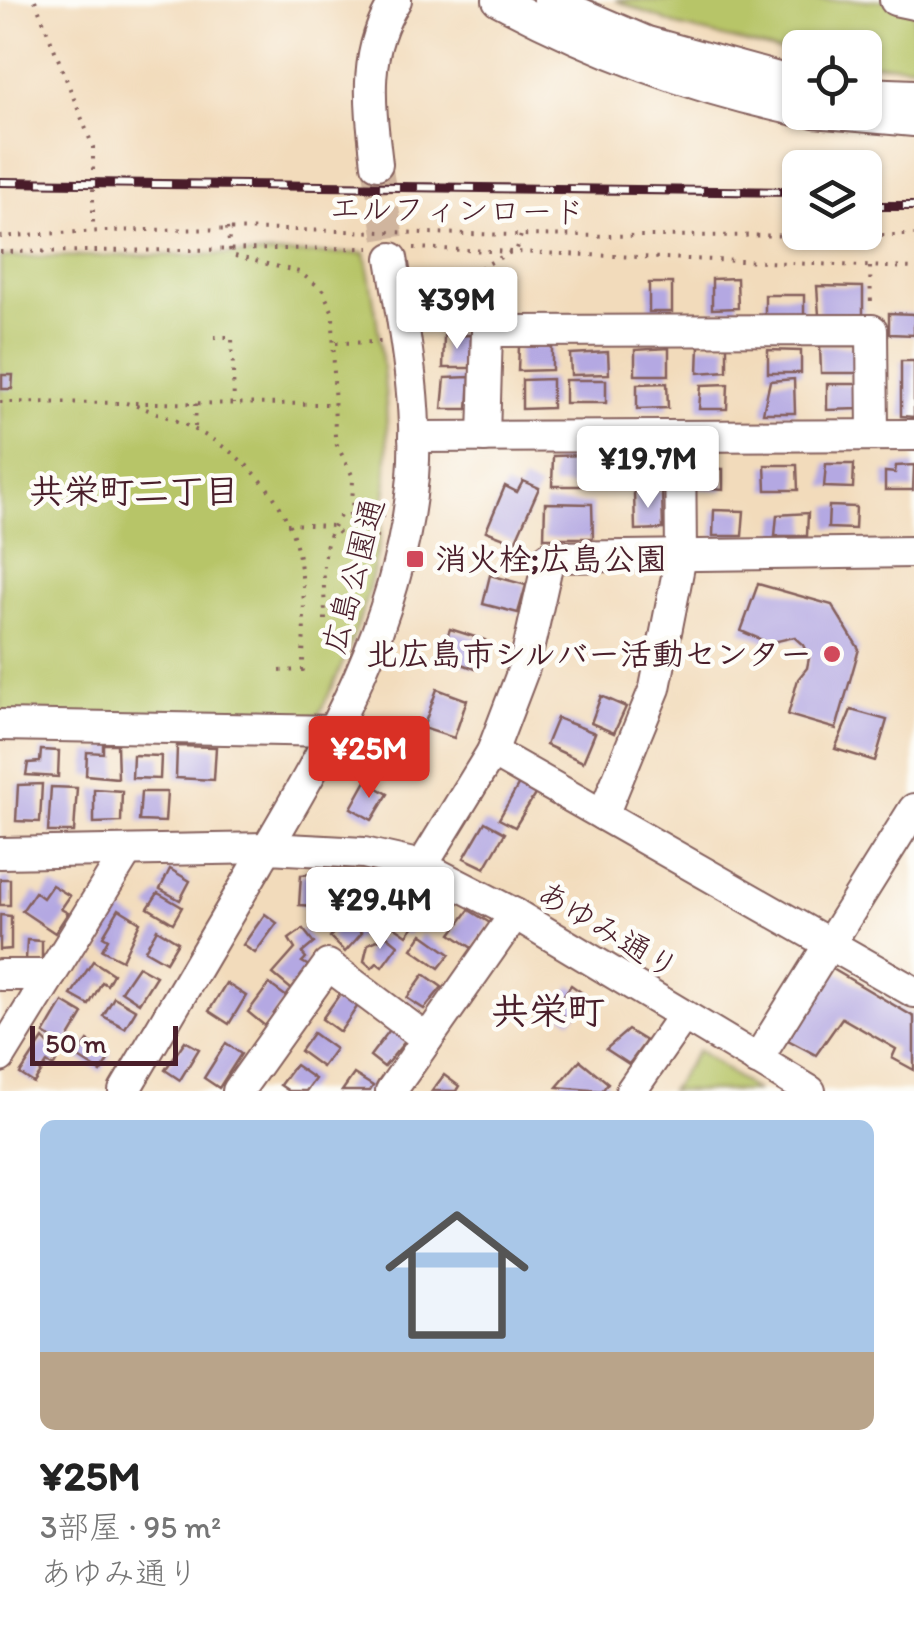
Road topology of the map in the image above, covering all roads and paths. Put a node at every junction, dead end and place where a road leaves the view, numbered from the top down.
1 (35, 0) edge
2 (396, 0) edge
3 (498, 0) edge
4 (549, 0) edge
5 (895, 0) edge
6 (914, 4) edge
7 (782, 79) edge
8 (882, 94) edge
9 (914, 96) edge
10 (782, 107) edge
11 (882, 118) edge
12 (914, 121) edge
13 (377, 164) tunnel mouth
14 (227, 228) junction
15 (93, 230) junction
16 (521, 235) junction
17 (914, 235) edge
18 (0, 237) edge
19 (230, 246) junction
20 (517, 250) junction
21 (0, 252) edge
22 (396, 258) junction
23 (870, 266) junction
24 (914, 268) edge
25 (872, 330) junction
26 (214, 337) dead end
27 (387, 342) dead end
28 (334, 343) junction
29 (0, 402) edge
30 (126, 402) junction
31 (196, 403) junction
32 (234, 404) junction
33 (335, 404) junction
34 (195, 427) junction
35 (873, 435) junction
36 (914, 435) edge
37 (680, 436) junction
38 (414, 437) junction
39 (484, 437) junction
40 (352, 515) junction
41 (391, 516) dead end
42 (288, 524) junction
43 (332, 526) junction
44 (386, 537) dead end
45 (914, 552) edge
46 (681, 556) junction
47 (325, 620) dead end
48 (279, 672) dead end
49 (0, 725) edge
50 (334, 731) junction
51 (492, 752) junction
52 (914, 810) edge
53 (603, 815) junction
54 (268, 848) junction
55 (0, 853) edge
56 (126, 853) junction
57 (422, 866) junction
58 (515, 914) junction
59 (831, 943) junction
60 (0, 974) edge
61 (52, 975) junction
62 (914, 992) edge
63 (683, 1016) junction
64 (427, 1039) junction
65 (0, 1057) edge
66 (757, 1060) junction
67 (124, 1091) edge
68 (238, 1091) edge
69 (390, 1091) edge
70 (630, 1091) edge
71 (810, 1091) edge

1 - 15 path
2 - 13 street
3 - 10 street
4 - 7 street
5 - 6 street
8 - 9 street
11 - 12 street
14 - 15 path, エルフィンロード
14 - 16 path, エルフィンロード
14 - 19 path
15 - 18 path, エルフィンロード
16 - 17 path, エルフィンロード
16 - 20 path
19 - 21 path
19 - 22 path
19 - 28 path
20 - 22 path
20 - 22 path
20 - 23 path
22 - 38 street, 広島公園通
23 - 24 path
23 - 25 path
25 - 35 street
25 - 39 street
26 - 32 path
27 - 28 path
28 - 33 path
29 - 30 path
30 - 31 path
30 - 34 path
31 - 32 path
31 - 34 path
32 - 33 path
33 - 40 path
34 - 42 path
35 - 36 street
35 - 37 street
37 - 39 street
37 - 46 street
38 - 39 street
38 - 50 street, 広島公園通
40 - 41 path
40 - 43 path
42 - 43 path
42 - 48 path
43 - 44 path
43 - 47 path
45 - 46 street
46 - 51 street
46 - 53 street
49 - 50 street
50 - 54 street, 広島公園通
51 - 53 street
51 - 57 street
52 - 59 street
53 - 59 street
54 - 56 street, あゆみ通り
54 - 57 street, あゆみ通り
54 - 67 street, 広島公園通
55 - 56 street, あゆみ通り
56 - 61 street
57 - 58 street, あゆみ通り
58 - 63 street, あゆみ通り
58 - 64 street
59 - 62 street
59 - 66 street
60 - 61 street
61 - 65 street
63 - 66 street, あゆみ通り
63 - 70 street
64 - 68 street
64 - 69 street
66 - 71 street, あゆみ通り

